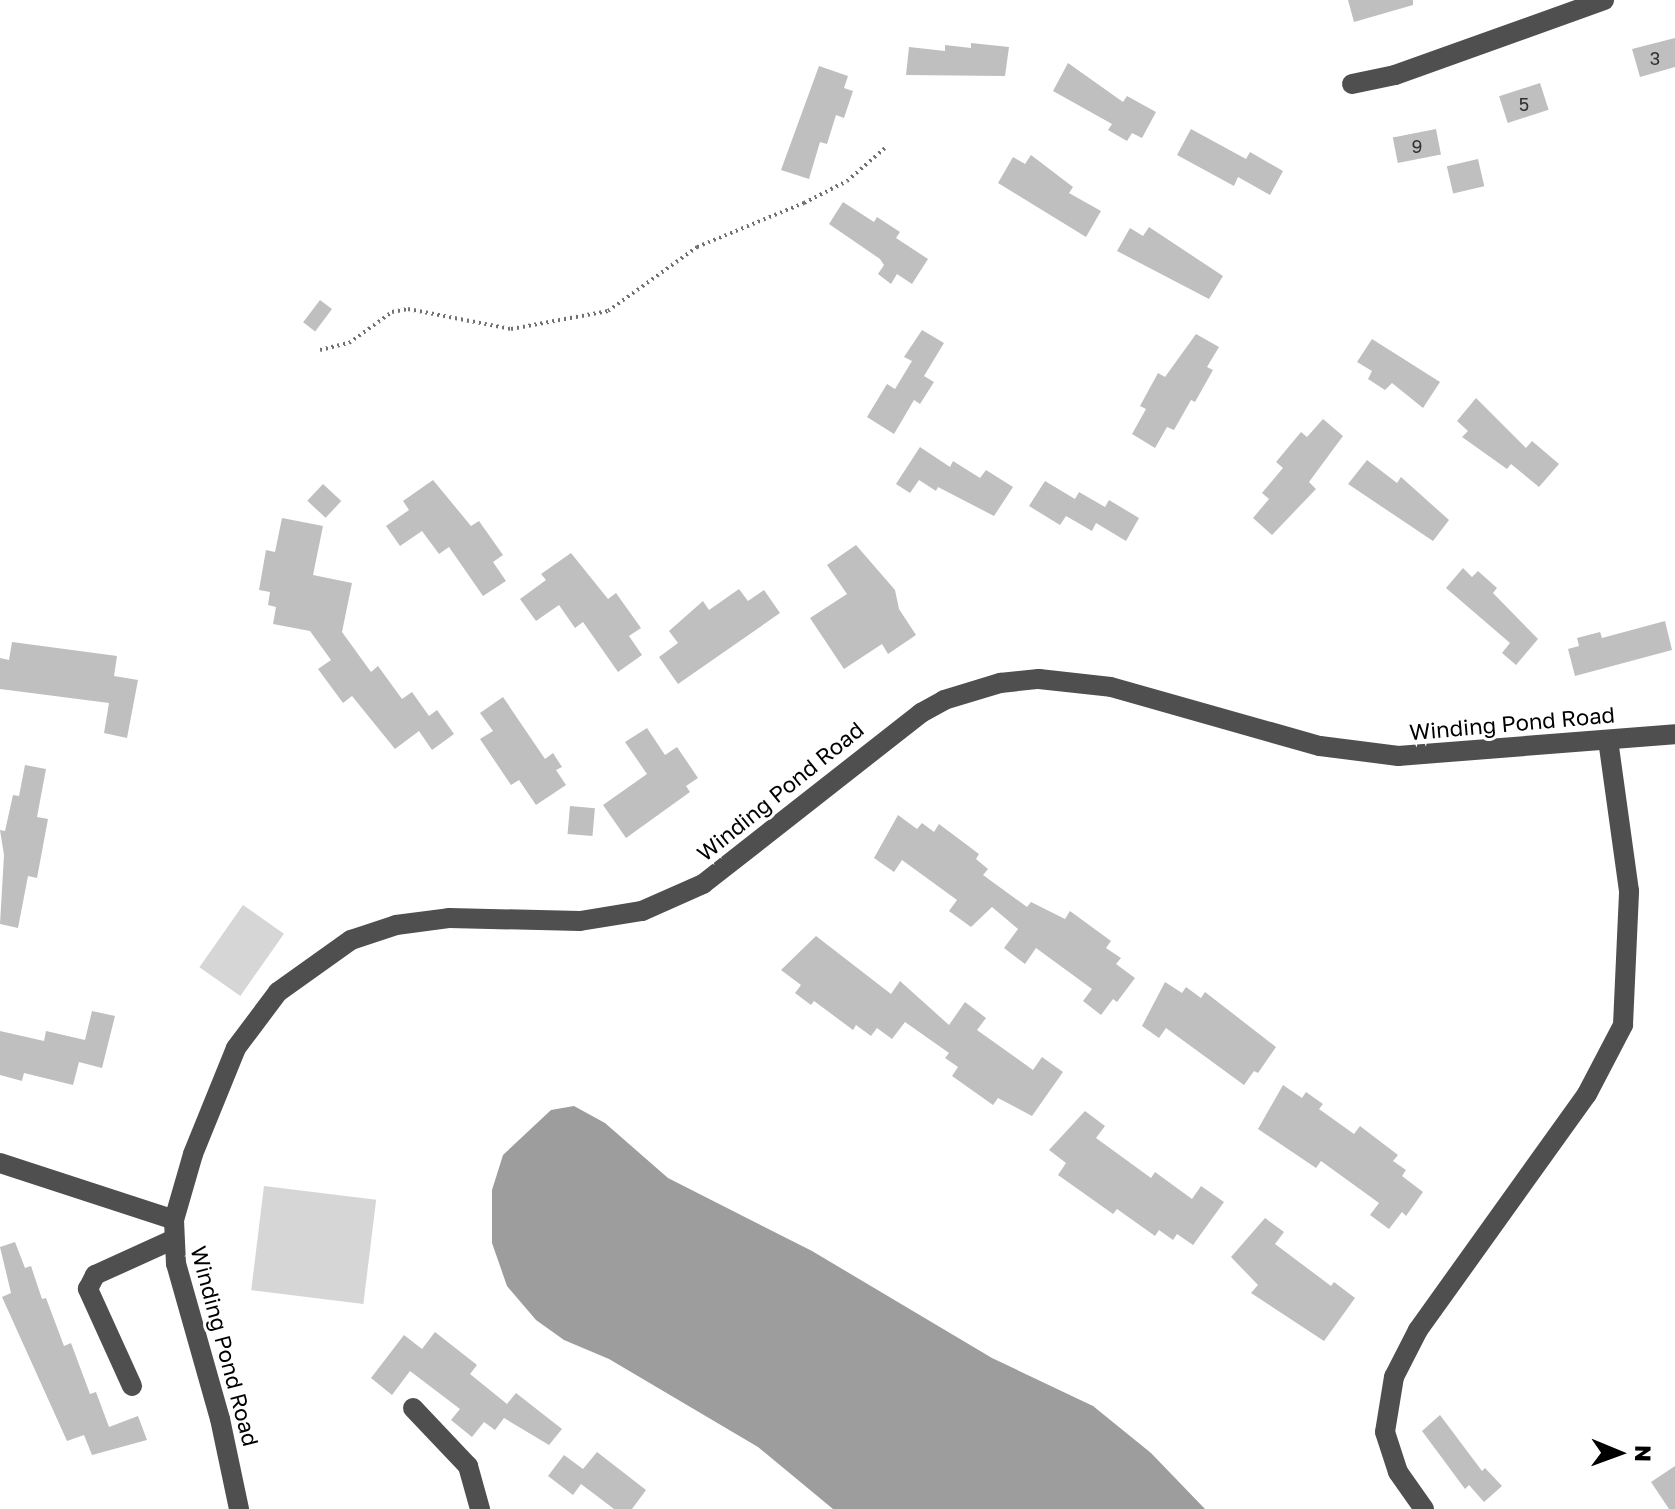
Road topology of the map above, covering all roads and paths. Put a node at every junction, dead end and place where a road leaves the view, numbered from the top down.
1 (1604, 0) edge
2 (1352, 84) dead end
3 (885, 148) dead end
4 (320, 350) dead end
5 (1675, 734) edge
6 (1608, 740) junction
7 (0, 1163) edge
8 (173, 1230) junction
9 (132, 1386) dead end
10 (413, 1408) dead end
11 (239, 1509) edge
12 (480, 1509) edge
13 (1424, 1509) edge

1 - 2 street
3 - 4 path
5 - 6 street, Winding Pond Road
6 - 8 street, Winding Pond Road
6 - 13 street
7 - 8 street
8 - 9 street
8 - 11 street, Winding Pond Road
10 - 12 street

